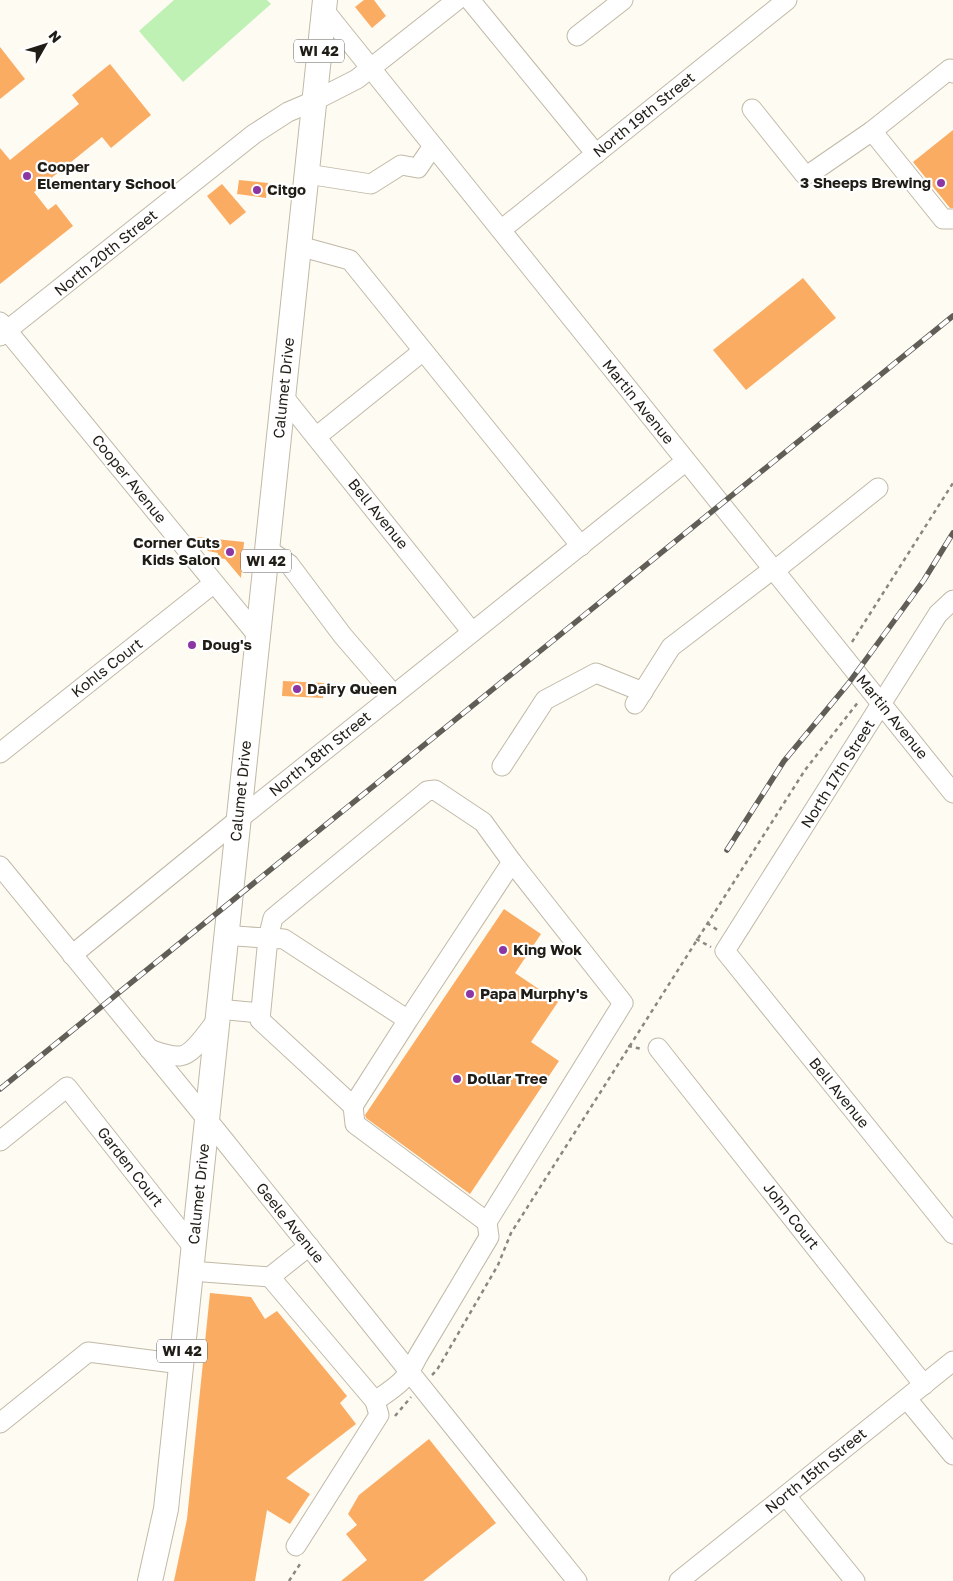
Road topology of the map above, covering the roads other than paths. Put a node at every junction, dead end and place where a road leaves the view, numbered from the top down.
1 (457, 0) edge
2 (470, 0) edge
3 (623, 0) edge
4 (787, 0) edge
5 (324, 5) edge
6 (577, 36) dead end
7 (371, 69) junction
8 (953, 73) edge
9 (314, 101) junction
10 (752, 109) dead end
11 (872, 131) junction
12 (433, 146) junction
13 (596, 154) junction
14 (306, 174) junction
15 (953, 219) edge
16 (501, 230) junction
17 (299, 246) junction
18 (2, 330) edge
19 (423, 351) junction
20 (283, 396) junction
21 (316, 437) junction
22 (686, 461) junction
23 (878, 488) dead end
24 (581, 546) junction
25 (267, 549) junction
26 (773, 570) junction
27 (214, 584) junction
28 (953, 600) edge
29 (472, 632) junction
30 (258, 636) junction
31 (394, 695) junction
32 (881, 704) junction
33 (0, 753) edge
34 (502, 766) dead end
35 (953, 794) edge
36 (239, 819) junction
37 (512, 862) junction
38 (0, 866) edge
39 (226, 935) junction
40 (268, 938) junction
41 (725, 951) joint
42 (72, 955) junction
43 (260, 1013) junction
44 (217, 1015) junction
45 (408, 1020) junction
46 (658, 1048) dead end
47 (149, 1049) junction
48 (353, 1106) junction
49 (207, 1120) junction
50 (0, 1141) edge
51 (487, 1222) junction
52 (953, 1234) edge
53 (308, 1246) junction
54 (194, 1247) junction
55 (191, 1271) junction
56 (270, 1277) junction
57 (953, 1361) edge
58 (181, 1364) junction
59 (416, 1379) junction
60 (924, 1384) junction
61 (906, 1399) junction
62 (375, 1401) junction
63 (0, 1423) edge
64 (953, 1455) edge
65 (786, 1496) junction
66 (300, 1551) road end
67 (150, 1581) edge
68 (578, 1581) edge
69 (679, 1581) edge
70 (855, 1581) edge

1 - 7 street, North 20th Street
2 - 13 street
3 - 6 street
4 - 13 street, North 19th Street
5 - 7 street, Martin Avenue
5 - 9 main road, Calumet Drive / WI 42
7 - 9 street, North 20th Street
7 - 12 street, Martin Avenue
8 - 11 street
9 - 14 main road, Calumet Drive / WI 42
9 - 18 street, North 20th Street
10 - 11 street
11 - 15 street
12 - 14 street
12 - 16 street, Martin Avenue
13 - 16 street, North 19th Street
14 - 17 main road, Calumet Drive / WI 42
16 - 22 street, Martin Avenue
17 - 19 street
17 - 20 main road, Calumet Drive / WI 42
18 - 27 street, Cooper Avenue
19 - 21 street
19 - 24 street
20 - 21 street, Bell Avenue
20 - 25 main road, Calumet Drive / WI 42
21 - 29 street, Bell Avenue
22 - 24 street, North 18th Street
22 - 26 street, Martin Avenue
23 - 26 street
24 - 29 street, North 18th Street
25 - 30 main road, Calumet Drive / WI 42
25 - 31 street
26 - 32 street, Martin Avenue
26 - 34 street
27 - 30 street, Cooper Avenue
27 - 33 street, Kohls Court
28 - 32 street, North 17th Street
29 - 31 street, North 18th Street
30 - 36 main road, Calumet Drive / WI 42
31 - 36 street, North 18th Street
32 - 35 street, Martin Avenue
32 - 41 street, North 17th Street
36 - 39 main road, Calumet Drive / WI 42
36 - 42 street, North 18th Street
37 - 40 street
37 - 45 street
37 - 51 street
38 - 42 street, Geele Avenue
39 - 40 street
39 - 44 main road, Calumet Drive / WI 42
40 - 43 street
40 - 45 street
41 - 52 street, Bell Avenue
42 - 47 street, Geele Avenue
43 - 44 street
43 - 48 street
44 - 47 street
44 - 49 main road, Calumet Drive / WI 42
45 - 48 street
46 - 60 street, John Court
47 - 49 street, Geele Avenue
48 - 51 street
49 - 53 street, Geele Avenue
49 - 54 main road, Calumet Drive / WI 42
50 - 54 street, Garden Court
51 - 59 street
53 - 56 street
53 - 59 street, Geele Avenue
54 - 55 main road, Calumet Drive / WI 42
55 - 56 street
55 - 58 main road, Calumet Drive / WI 42
56 - 62 street
57 - 60 street, North 15th Street
58 - 63 street
58 - 67 main road, Calumet Drive / WI 42
59 - 62 street
59 - 68 street, Geele Avenue
60 - 61 street, North 15th Street
61 - 64 street
61 - 65 street, North 15th Street
62 - 66 street
65 - 69 street, North 15th Street
65 - 70 street

